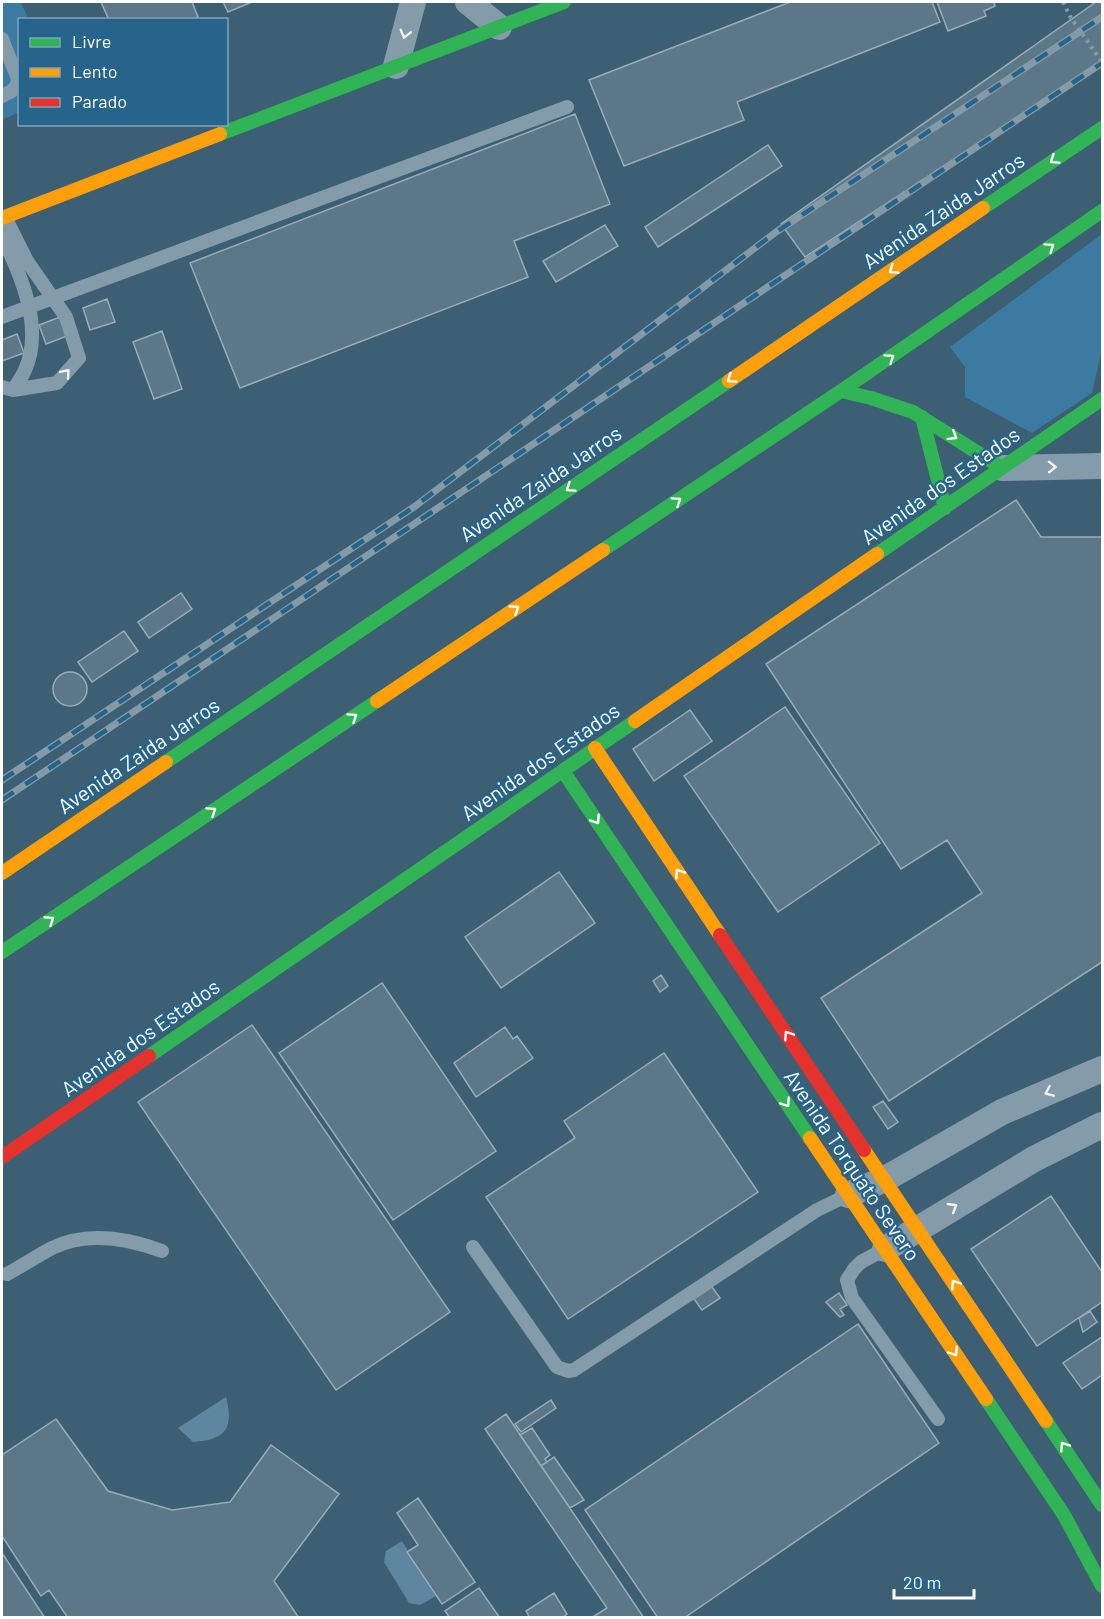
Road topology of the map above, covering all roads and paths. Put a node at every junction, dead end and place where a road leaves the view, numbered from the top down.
1 (413, 2) edge
2 (468, 2) edge
3 (564, 2) edge
4 (1063, 2) edge
5 (499, 27) junction
6 (2, 39) edge
7 (1102, 62) edge
8 (396, 66) junction
9 (2, 96) edge
10 (567, 107) dead end
11 (1102, 128) edge
12 (1102, 211) edge
13 (3, 217) edge
14 (2, 237) edge
15 (53, 297) junction
16 (28, 306) junction
17 (2, 317) edge
18 (7, 388) edge
19 (842, 391) junction
20 (1102, 399) edge
21 (922, 417) junction
22 (1102, 465) edge
23 (1002, 468) junction
24 (945, 508) junction
25 (595, 748) junction
26 (563, 771) junction
27 (2, 873) edge
28 (2, 952) edge
29 (1102, 1069) edge
30 (1102, 1125) edge
31 (2, 1157) edge
32 (885, 1179) junction
33 (848, 1195) junction
34 (917, 1228) junction
35 (473, 1247) dead end
36 (885, 1249) junction
37 (162, 1251) dead end
38 (7, 1274) dead end
39 (938, 1419) dead end
40 (1102, 1505) edge
41 (1102, 1586) edge

1 -> 8 street
2 - 5 street
3 - 5 main road
4 - 7 path, bridge
5 - 8 main road
6 - 9 lane
8 - 13 main road
10 - 15 lane
11 -> 27 main road, Avenida Zaida Jarros
19 -> 12 main road
13 - 15 lane
14 - 16 lane
15 - 16 lane
18 -> 15 lane
16 - 17 lane
16 - 18 lane
19 - 21 main road
28 -> 19 main road
20 - 23 main road, Avenida dos Estados
21 -> 23 main road
21 - 24 main road
23 -> 22 street
23 - 24 main road, Avenida dos Estados
24 - 25 main road, Avenida dos Estados
25 - 26 main road, Avenida dos Estados
32 -> 25 main road, Avenida Torquato Severo
26 - 31 main road, Avenida dos Estados
26 -> 33 main road, Avenida Torquato Severo
29 -> 32 street
34 -> 30 street
32 - 33 street
32 - 34 main road, Avenida Torquato Severo
33 - 35 lane
33 - 36 main road, Avenida Torquato Severo
34 - 36 street
40 -> 34 main road, Avenida Torquato Severo
36 - 39 lane
36 -> 41 main road, Avenida Torquato Severo
37 - 38 lane

